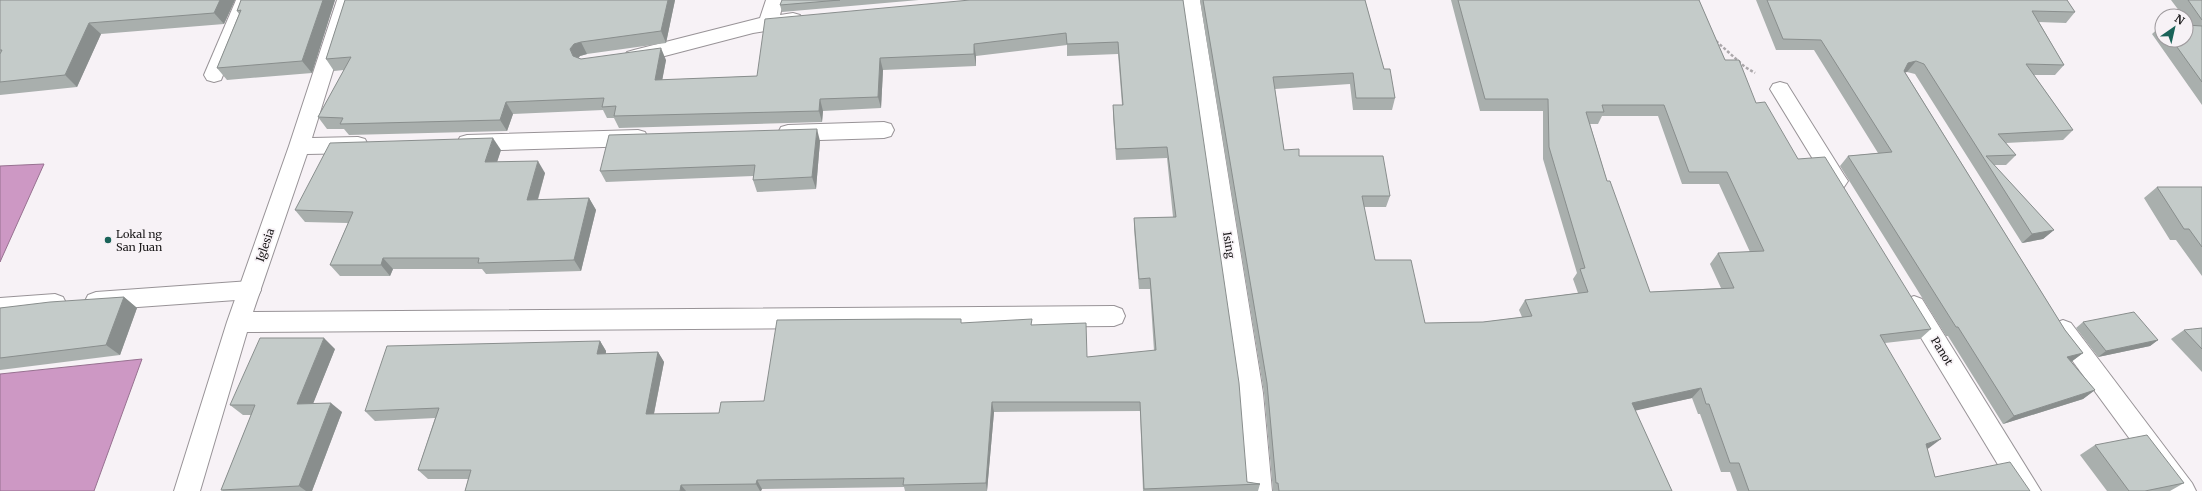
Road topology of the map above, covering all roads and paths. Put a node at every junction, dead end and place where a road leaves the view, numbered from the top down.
1 (246, 0) edge
2 (346, 0) edge
3 (775, 0) edge
4 (1191, 0) edge
5 (814, 18) edge
6 (768, 22) junction
7 (1716, 40) edge
8 (618, 59) edge
9 (214, 75) dead end
10 (1780, 89) joint
11 (884, 130) dead end
12 (773, 134) edge
13 (654, 137) edge
14 (449, 143) edge
15 (378, 145) edge
16 (300, 146) junction
17 (1846, 196) edge
18 (250, 290) junction
19 (1904, 290) edge
20 (0, 307) edge
21 (2051, 311) edge
22 (1114, 316) dead end
23 (238, 322) junction
24 (187, 491) edge
25 (1259, 491) edge
26 (2028, 491) edge
27 (2183, 491) edge

1 - 9 street
2 - 16 street, Iglesia
3 - 6 street
4 - 25 street, Ising
5 - 6 street
6 - 8 street
7 - 10 path
10 - 17 street
11 - 12 street
13 - 14 street
15 - 16 street
16 - 18 street, Iglesia
18 - 20 lane
18 - 23 street, Iglesia
19 - 26 street, Panot
21 - 27 street
22 - 23 street
23 - 24 street, Iglesia

